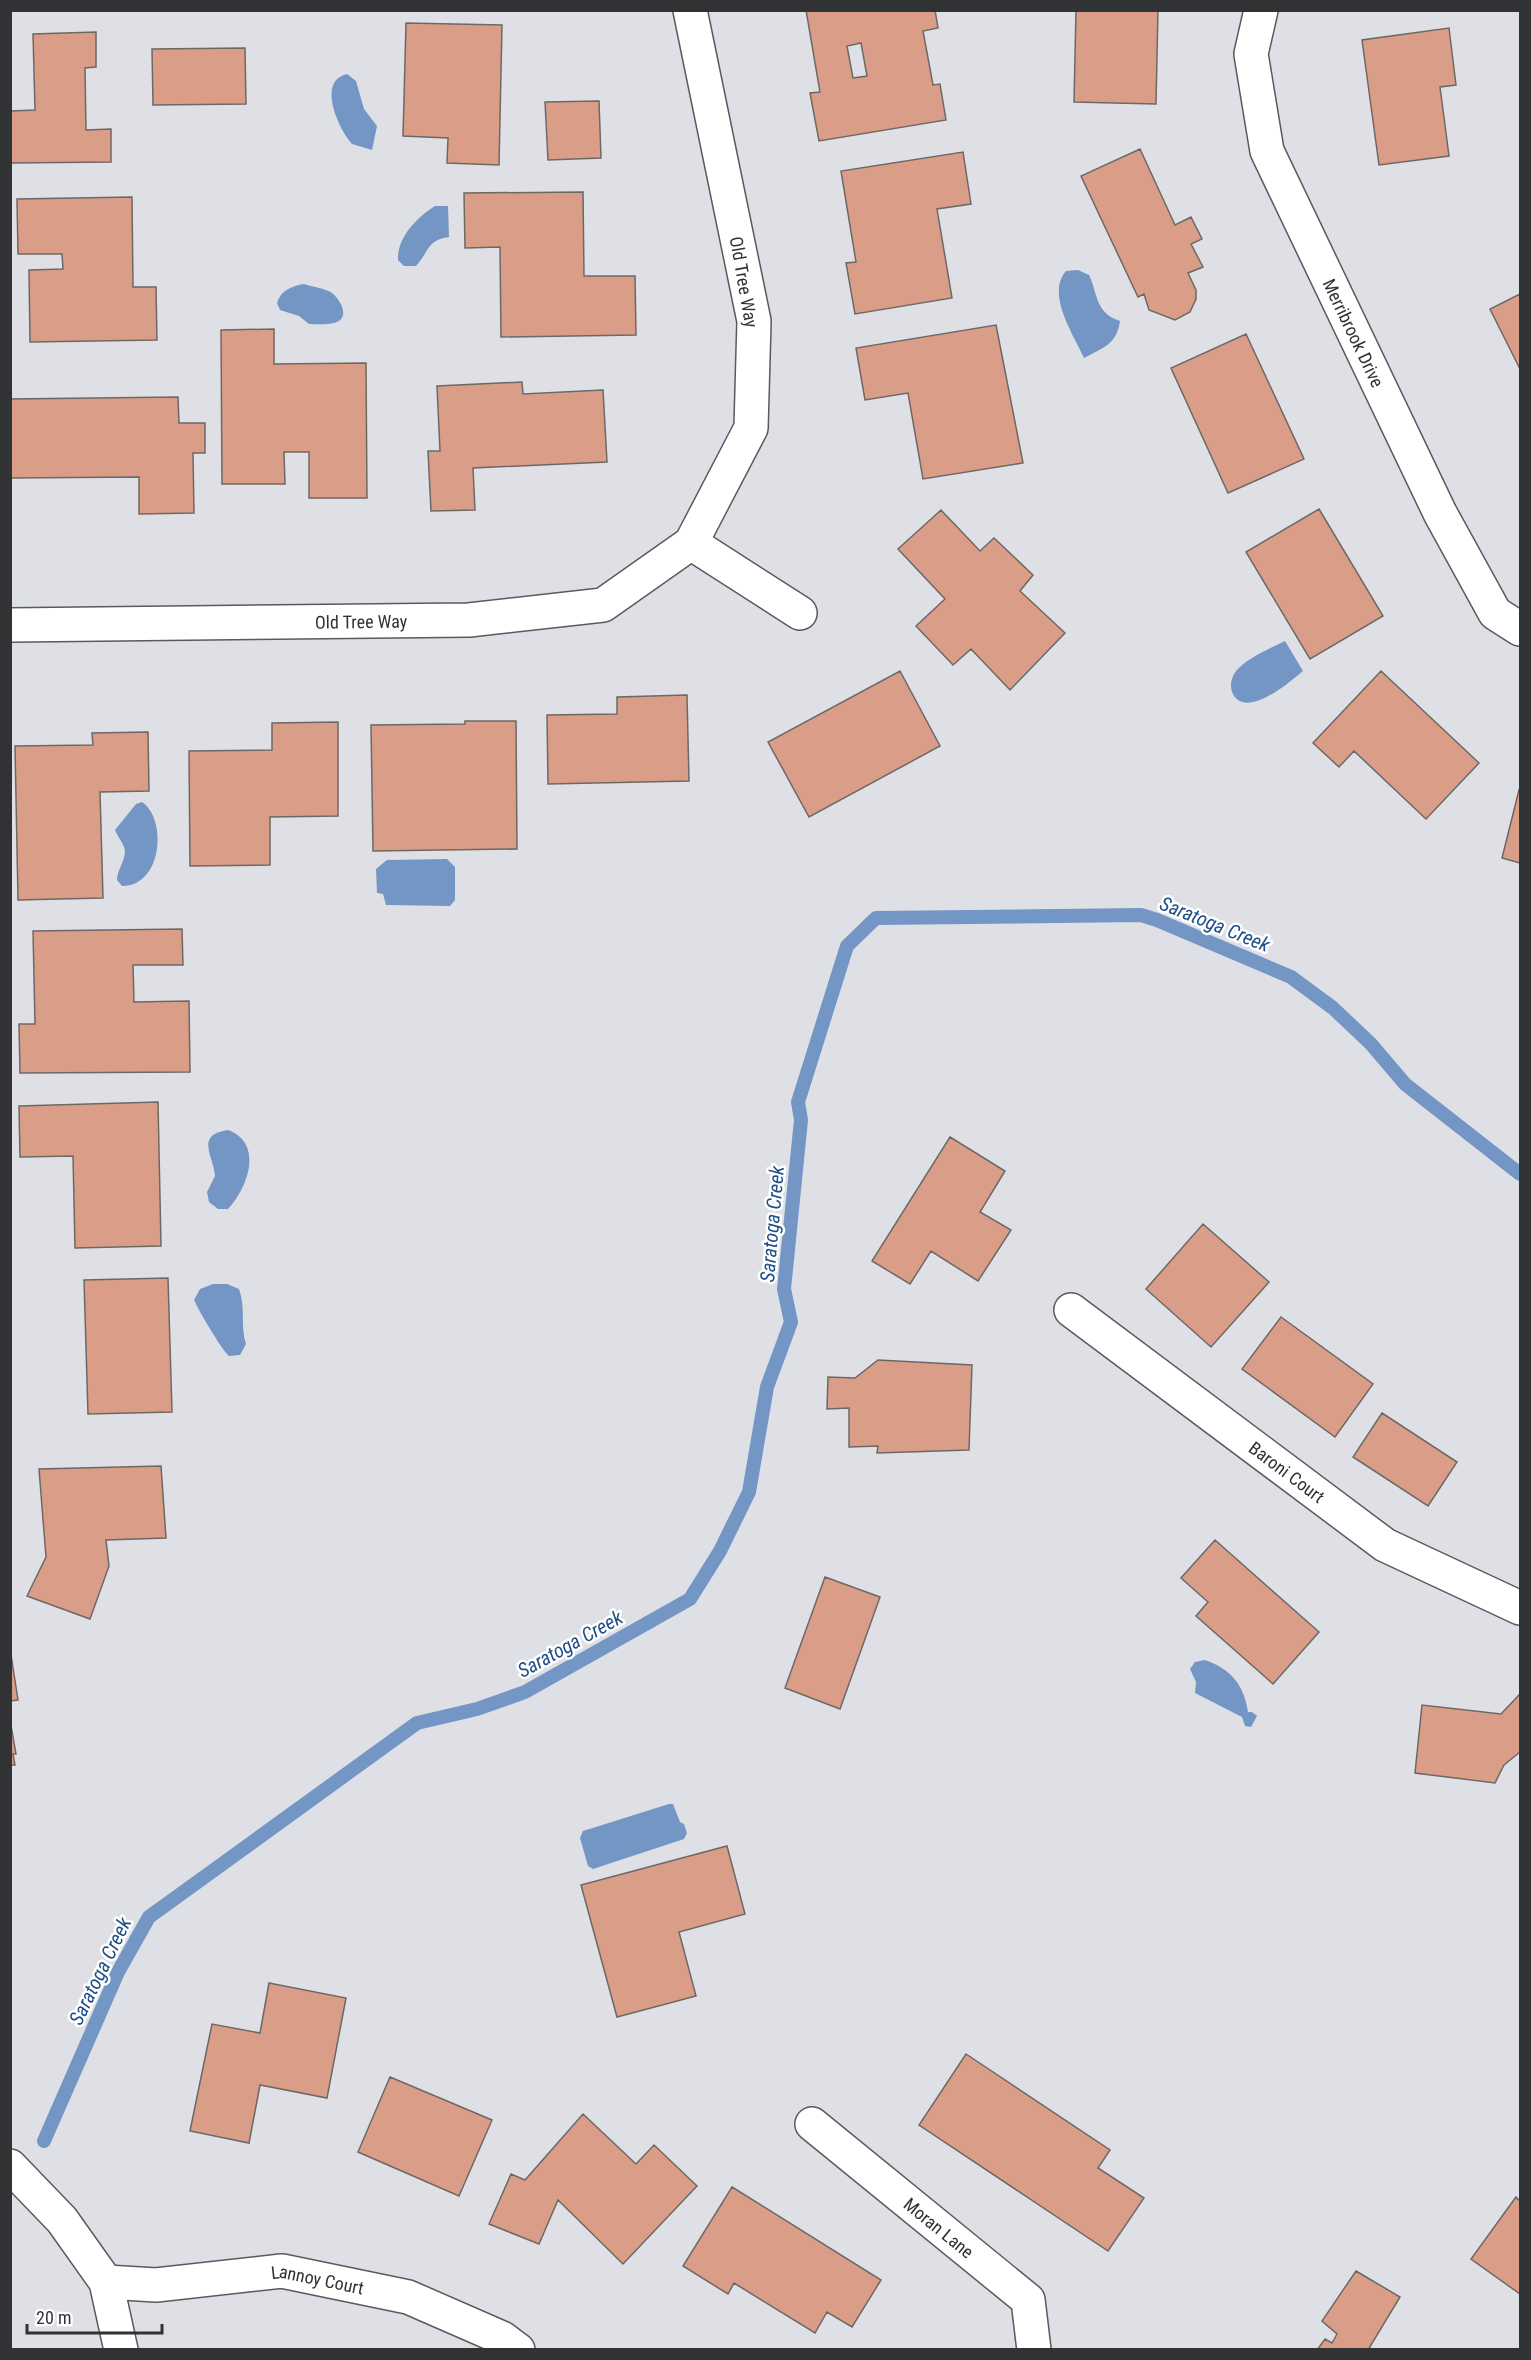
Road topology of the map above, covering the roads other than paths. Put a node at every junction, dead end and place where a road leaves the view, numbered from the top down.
1 (690, 10) edge
2 (1261, 10) edge
3 (691, 543) junction
4 (800, 613) dead end
5 (10, 625) edge
6 (1521, 629) edge
7 (1071, 1310) dead end
8 (1521, 1608) edge
9 (812, 2124) dead end
10 (10, 2166) edge
11 (106, 2282) junction
12 (121, 2349) edge
13 (518, 2349) edge
14 (1034, 2349) edge

1 - 3 street, Old Tree Way
2 - 6 street, Merribrook Drive
3 - 4 street
3 - 5 street, Old Tree Way
7 - 8 street, Baroni Court
9 - 14 street, Moran Lane
10 - 11 street
11 - 12 street
11 - 13 street, Lannoy Court

